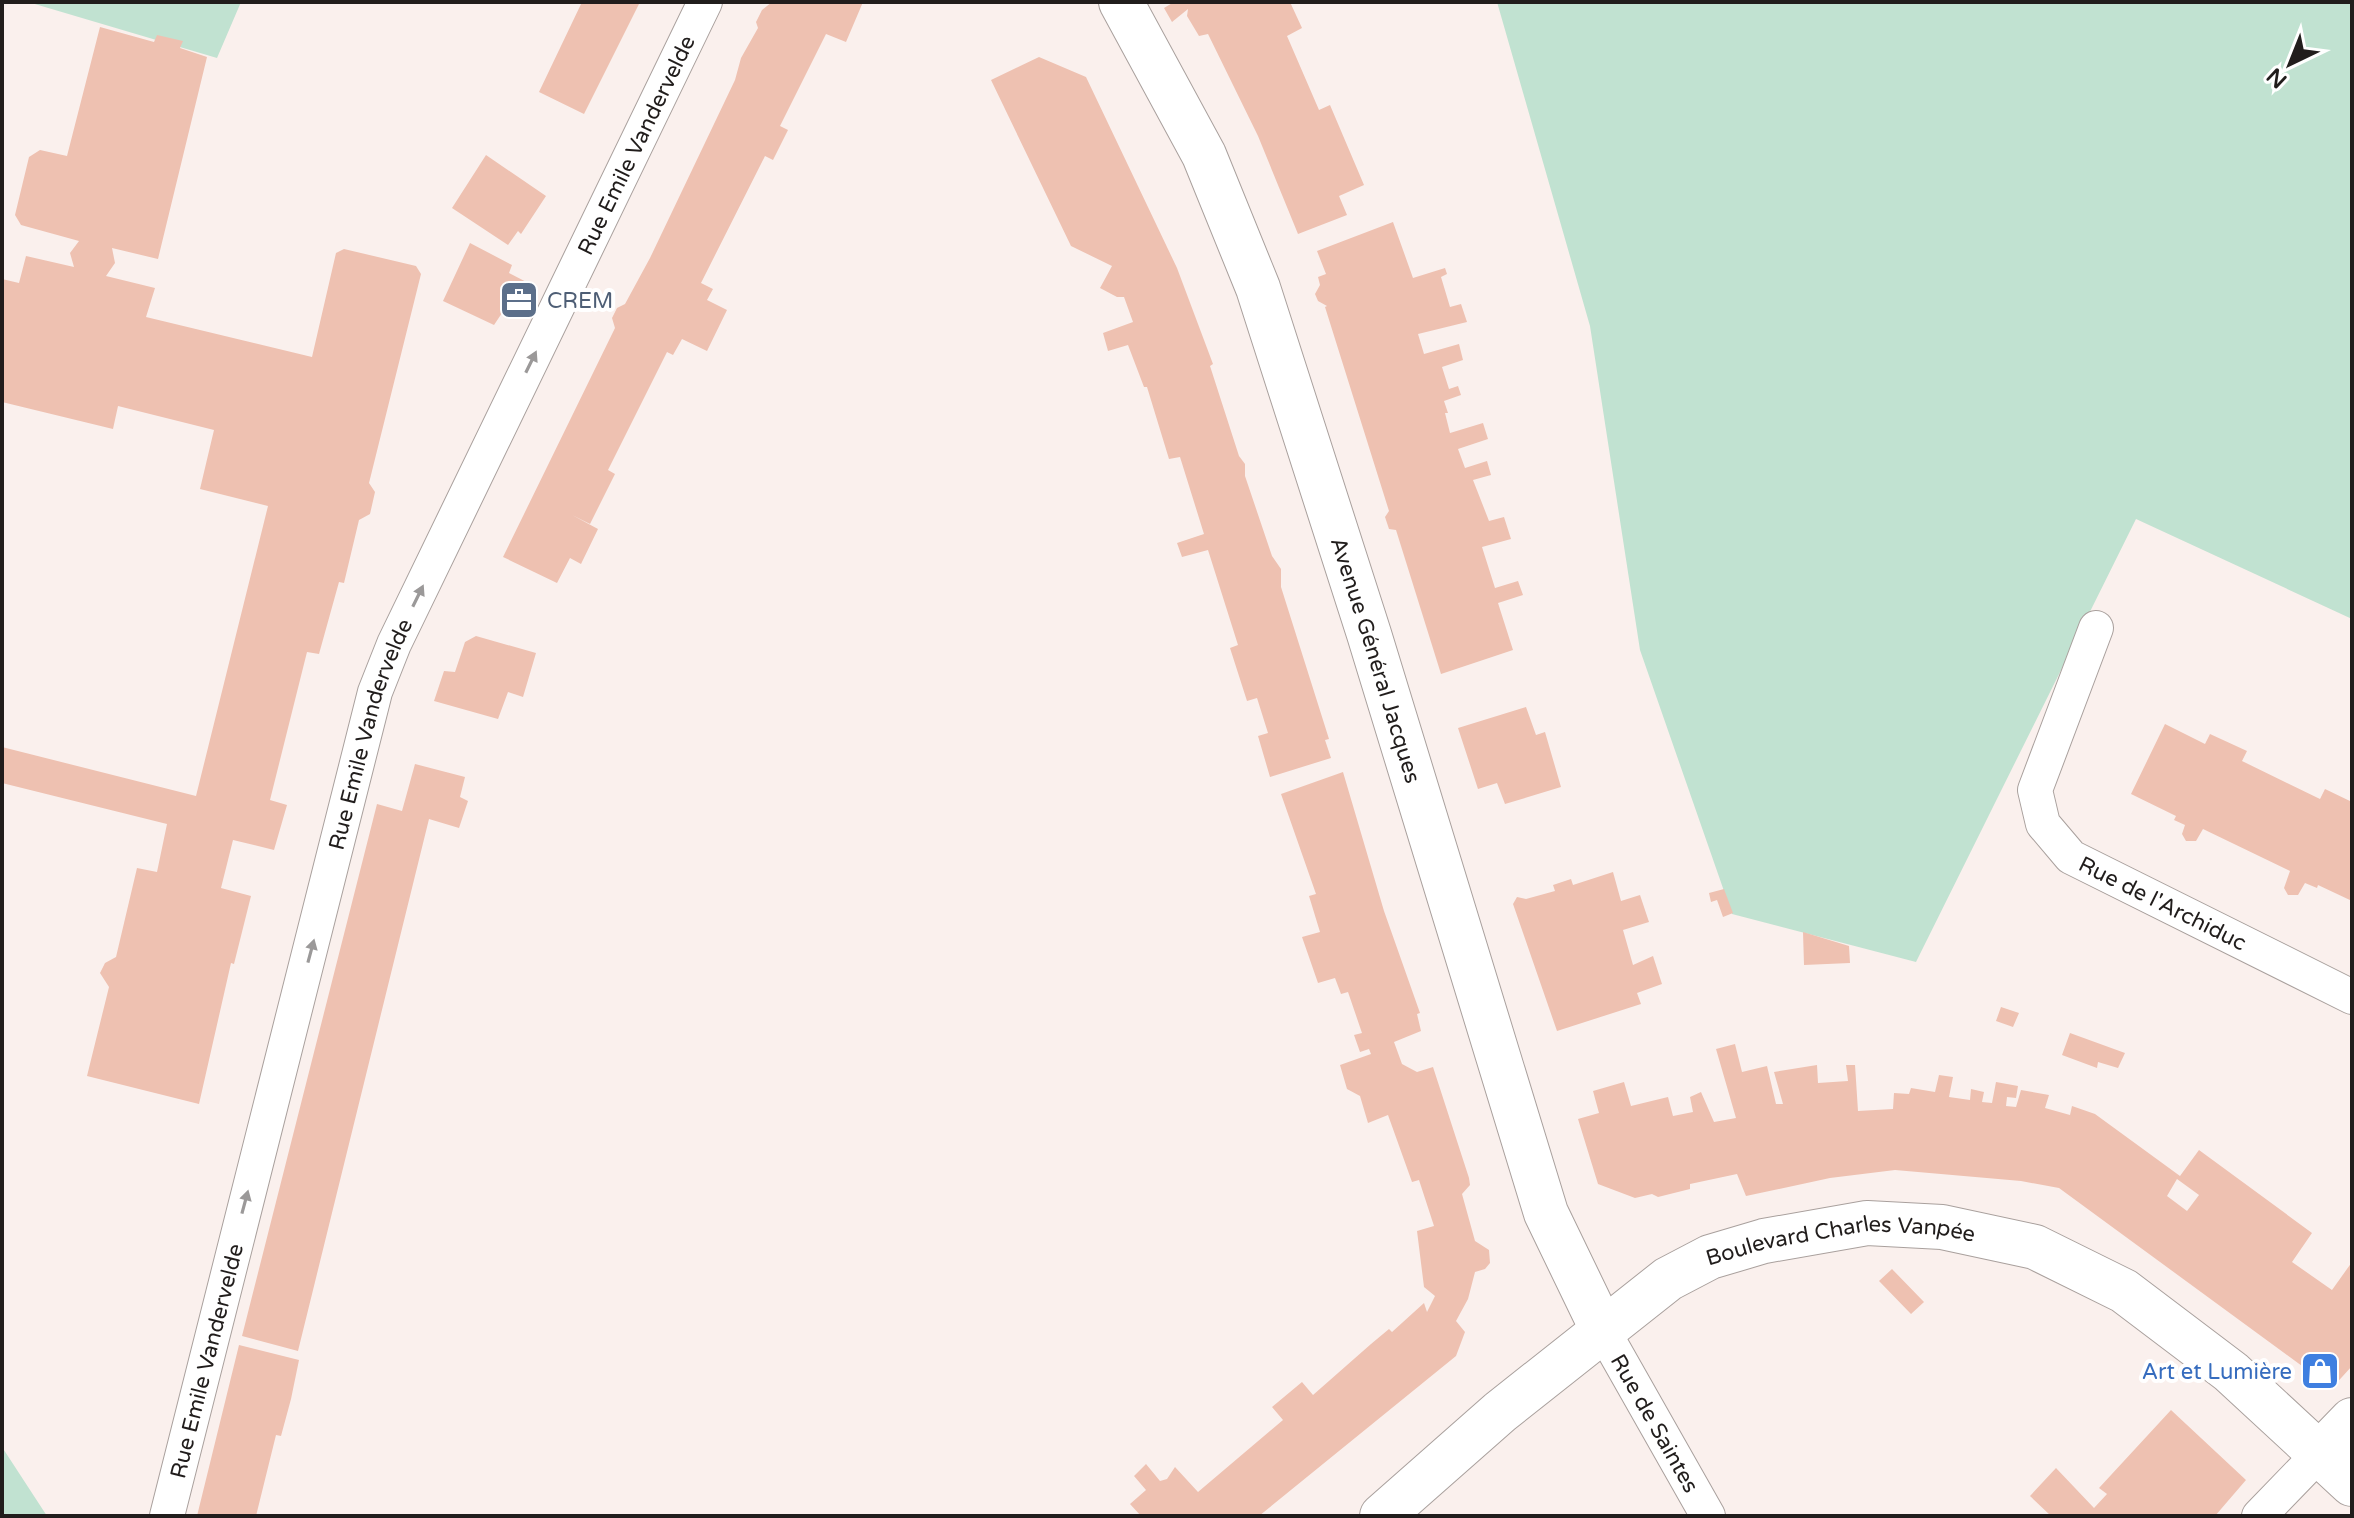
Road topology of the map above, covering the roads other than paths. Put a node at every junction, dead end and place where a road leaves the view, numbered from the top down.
1 (705, 2) edge
2 (1121, 2) edge
3 (2096, 628) dead end
4 (2352, 997) edge
5 (1602, 1329) junction
6 (2352, 1420) edge
7 (2320, 1453) junction
8 (2352, 1484) edge
9 (167, 1516) edge
10 (1382, 1516) edge
11 (1708, 1516) edge
12 (2259, 1516) edge

9 -> 1 street, Rue Emile Vandervelde
2 - 5 main road, Avenue Général Jacques
3 - 4 street, Rue de l'Archiduc
5 - 7 main road, Boulevard Charles Vanpée
5 - 10 main road, Boulevard Charles Vanpée
5 - 11 street, Rue de Saintes
6 - 7 main road
7 - 8 main road, Boulevard Charles Vanpée
7 - 12 street

